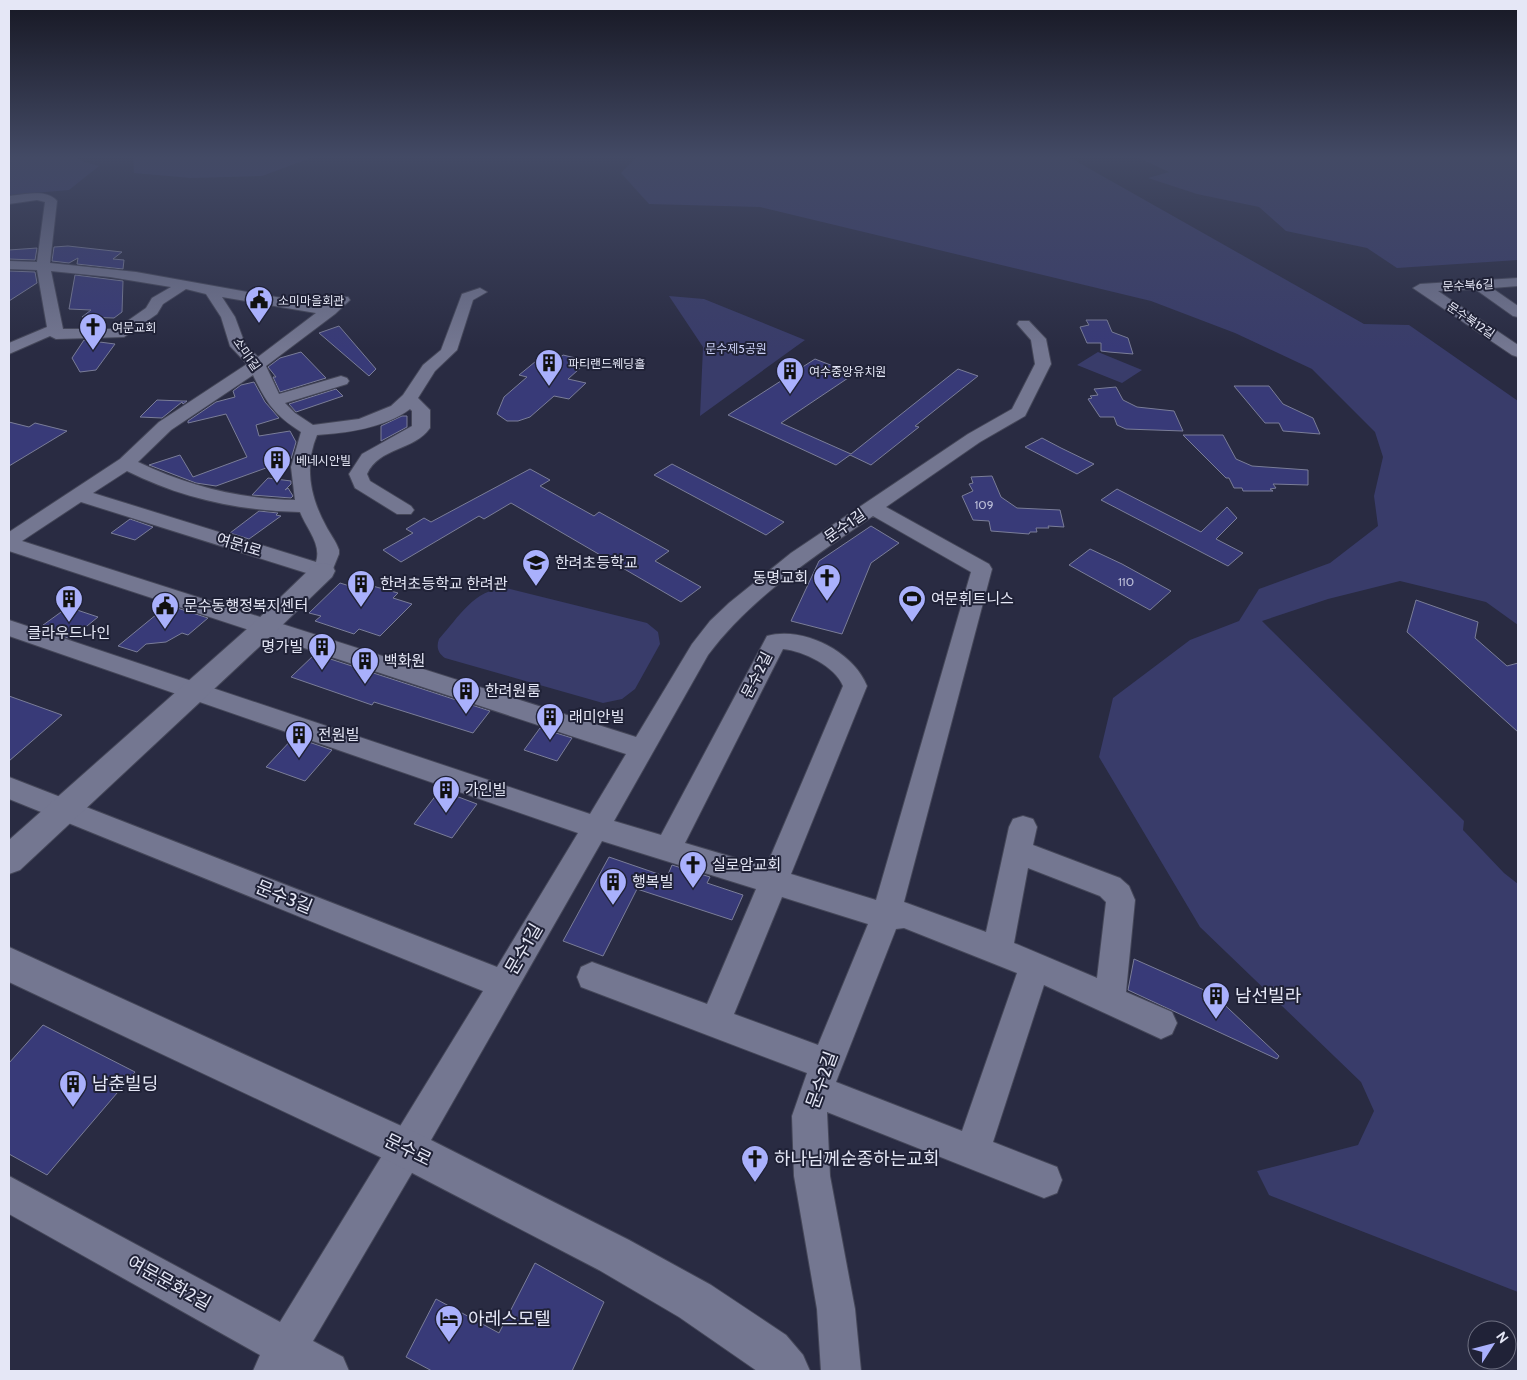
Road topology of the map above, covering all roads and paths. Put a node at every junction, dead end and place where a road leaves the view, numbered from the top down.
1 (49, 220) edge
2 (9, 265) edge
3 (43, 266) junction
4 (1518, 282) edge
5 (1477, 284) junction
6 (183, 285) junction
7 (1421, 288) joint
8 (211, 290) junction
9 (480, 292) dead end
10 (343, 300) dead end
11 (330, 311) junction
12 (1518, 313) edge
13 (1024, 324) dead end
14 (54, 329) junction
15 (9, 349) edge
16 (1518, 352) edge
17 (257, 365) junction
18 (342, 381) dead end
19 (409, 399) junction
20 (274, 401) junction
21 (310, 430) junction
22 (126, 464) junction
23 (79, 494) junction
24 (306, 506) junction
25 (872, 507) junction
26 (404, 510) dead end
27 (9, 542) edge
28 (323, 571) junction
29 (265, 627) junction
30 (9, 628) edge
31 (194, 691) junction
32 (640, 749) junction
33 (9, 788) edge
34 (64, 810) junction
35 (595, 827) junction
36 (668, 849) junction
37 (9, 860) edge
38 (774, 881) junction
39 (886, 916) junction
40 (997, 950) junction
41 (9, 964) edge
42 (1035, 966) junction
43 (592, 977) dead end
44 (503, 984) junction
45 (1110, 999) junction
46 (715, 1023) junction
47 (1161, 1023) dead end
48 (821, 1078) junction
49 (407, 1149) junction
50 (972, 1152) junction
51 (1044, 1180) dead end
52 (9, 1194) edge
53 (280, 1360) edge
54 (774, 1365) edge
55 (329, 1371) edge
56 (842, 1371) edge

1 - 3 street
2 - 3 street
3 - 6 street
3 - 14 street
4 - 5 street, 문수북6길
5 - 7 street, 문수북6길
5 - 12 street
6 - 8 street
6 - 14 street
7 - 16 street, 문수북12길
8 - 11 street
8 - 17 street, 소미1길
9 - 19 street
10 - 11 street
11 - 17 street
13 - 25 street, 문수1길
14 - 15 street
17 - 20 street, 소미1길
17 - 22 street
18 - 20 street
19 - 21 street
19 - 26 street
20 - 21 street, 소미1길
21 - 24 street
22 - 23 street
22 - 24 street
23 - 27 street
23 - 28 street, 여문1로
24 - 28 street
25 - 32 street, 문수1길
25 - 39 street, 문수2길
27 - 29 street
28 - 29 street
29 - 31 street
29 - 32 street
30 - 31 street
31 - 34 street
31 - 35 street
32 - 35 street, 문수1길
33 - 34 street, 문수3길
34 - 37 street
34 - 44 street, 문수3길
35 - 36 street
35 - 44 street, 문수1길
36 - 38 street
36 - 38 street, 문수2길
38 - 39 street
38 - 46 street, 문수2길
39 - 40 street
39 - 48 street, 문수2길
40 - 42 street
40 - 45 street
41 - 49 street, 문수로
42 - 45 street
42 - 50 street
43 - 46 street
44 - 49 street, 문수1길
45 - 47 street
46 - 48 street
48 - 50 street
48 - 56 street, 문수2길
49 - 53 street, 문수1길
49 - 54 street, 문수로
50 - 51 street
52 - 53 street, 여문문화2길
53 - 55 street, 여문문화2길

